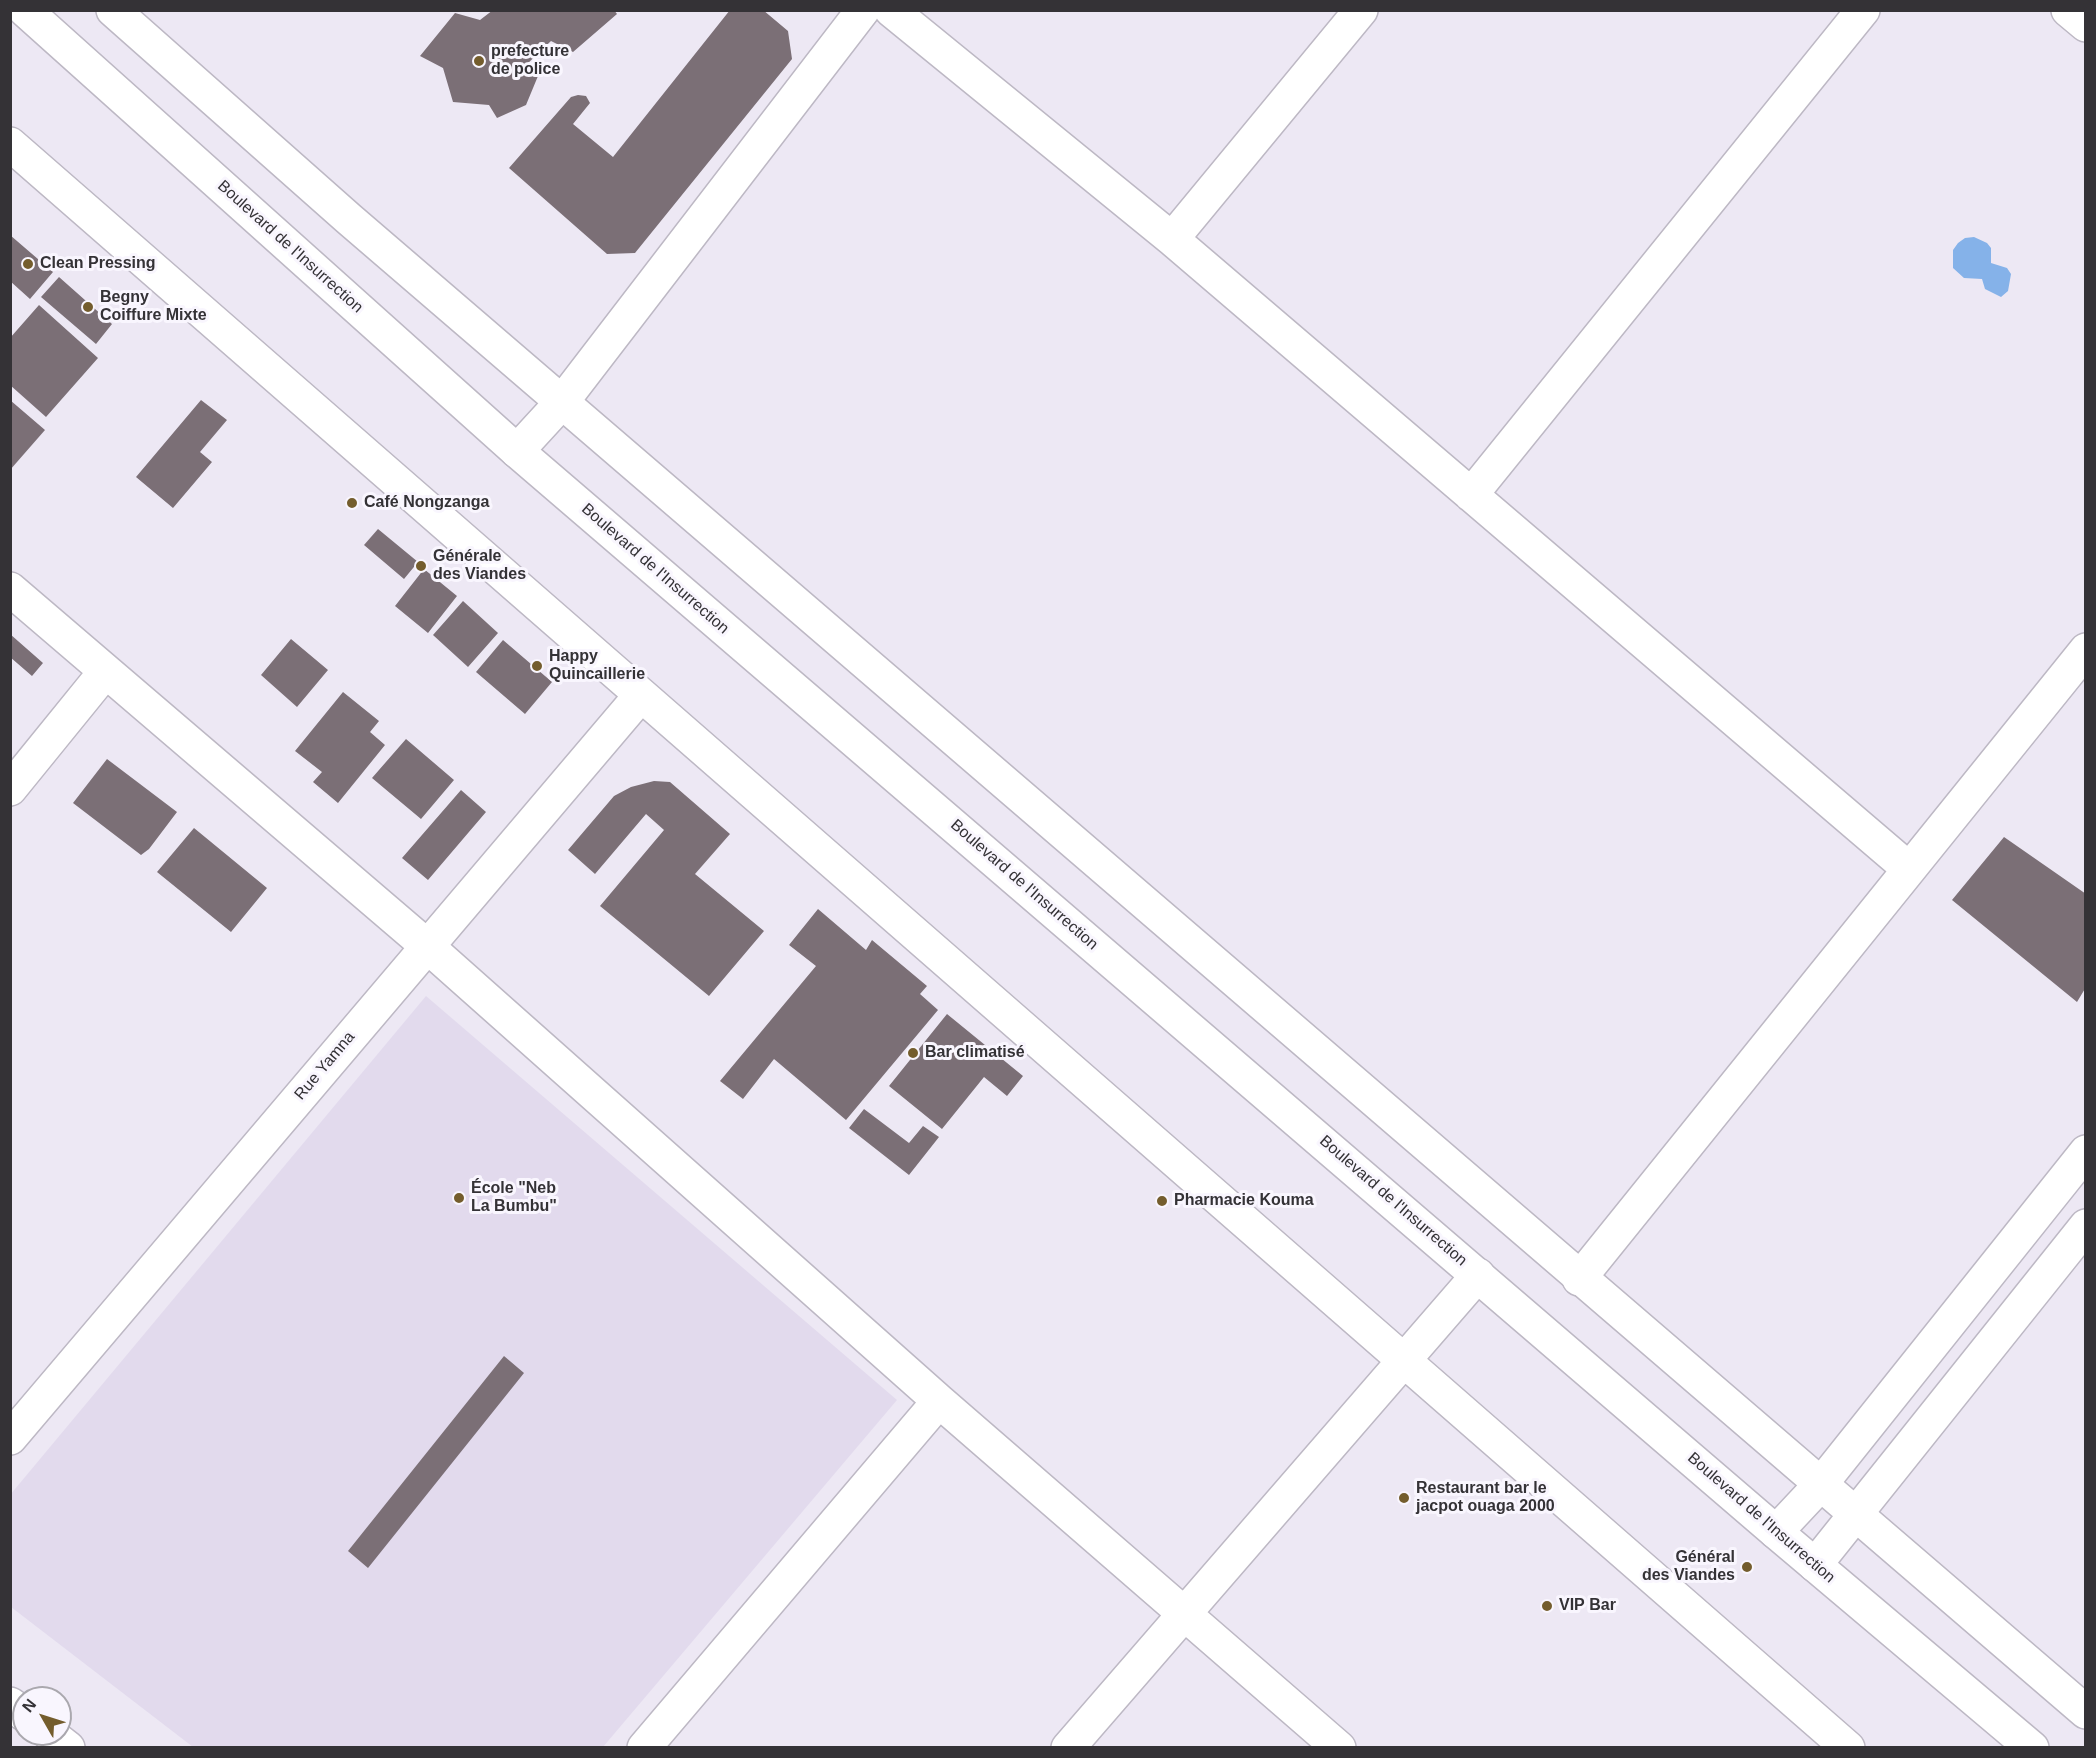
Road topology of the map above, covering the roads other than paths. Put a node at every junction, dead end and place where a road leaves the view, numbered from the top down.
1 (26, 10) edge
2 (113, 10) edge
3 (863, 10) edge
4 (891, 10) edge
5 (1361, 10) edge
6 (1863, 10) edge
7 (2068, 10) edge
8 (2085, 25) edge
9 (10, 144) edge
10 (1172, 239) junction
11 (562, 402) junction
12 (517, 451) junction
13 (1471, 495) junction
14 (10, 590) edge
15 (2085, 650) edge
16 (105, 672) junction
17 (641, 695) junction
18 (10, 789) edge
19 (1909, 869) junction
20 (427, 946) junction
21 (2085, 1152) edge
22 (2085, 1226) edge
23 (1478, 1275) junction
24 (1579, 1279) junction
25 (1404, 1361) junction
26 (939, 1401) junction
27 (10, 1438) edge
28 (1821, 1484) junction
29 (1856, 1515) junction
30 (1776, 1532) junction
31 (1815, 1565) junction
32 (1185, 1613) junction
33 (2085, 1712) edge
34 (644, 1748) edge
35 (1068, 1748) edge
36 (1339, 1748) edge
37 (1848, 1748) edge
38 (2032, 1748) edge

1 - 12 street, Boulevard de l'Insurrection
2 - 11 street
3 - 11 street
4 - 10 street
5 - 10 street
6 - 13 street
7 - 8 street
9 - 17 street
10 - 13 street
11 - 12 street
11 - 24 street
12 - 23 street, Boulevard de l'Insurrection
13 - 19 street
14 - 16 street
15 - 19 street
16 - 18 street
16 - 20 street
17 - 20 street, Rue Yamna
17 - 25 street
19 - 24 street
20 - 26 street
20 - 27 street, Rue Yamna
21 - 28 street
22 - 29 street
23 - 25 street
23 - 30 street, Boulevard de l'Insurrection
24 - 28 street
25 - 32 street
25 - 37 street
26 - 32 street
26 - 34 street
28 - 29 street
28 - 30 street
29 - 31 street
29 - 33 street
30 - 31 street, Boulevard de l'Insurrection
31 - 38 street, Boulevard de l'Insurrection
32 - 35 street
32 - 36 street

